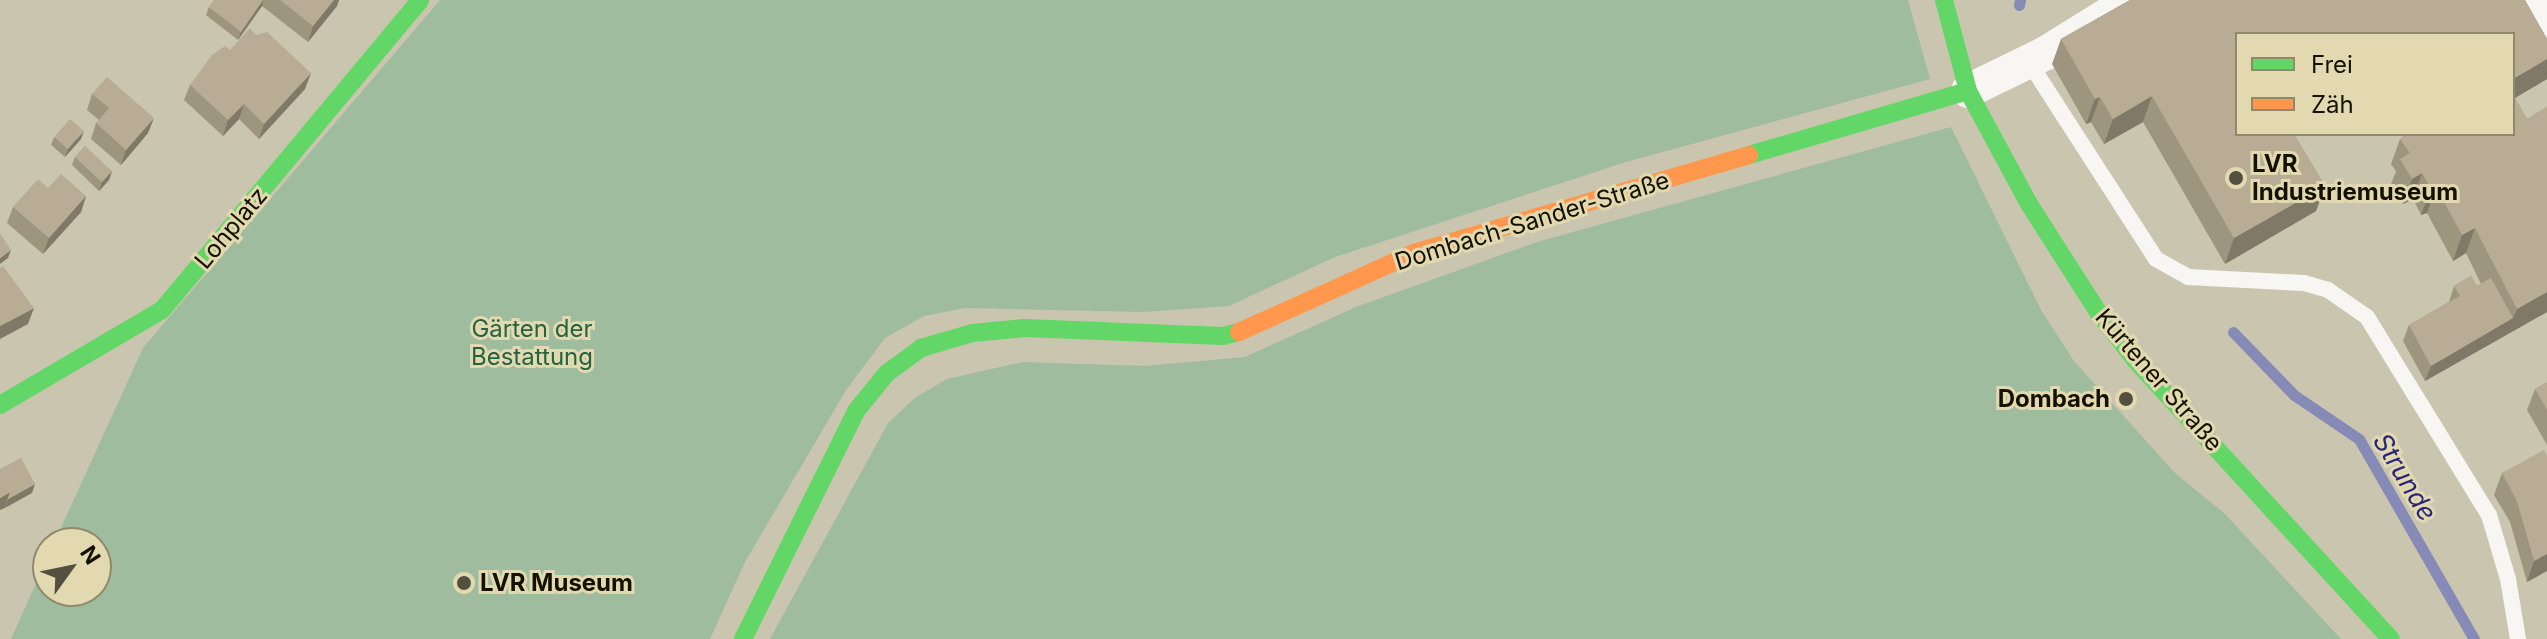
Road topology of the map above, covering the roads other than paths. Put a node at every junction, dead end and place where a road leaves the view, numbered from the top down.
1 (420, 0) edge
2 (1944, 0) edge
3 (2533, 0) edge
4 (2117, 4) edge
5 (2547, 21) edge
6 (2029, 62) junction
7 (1968, 91) junction
8 (0, 405) edge
9 (743, 639) edge
10 (2391, 639) edge
11 (2518, 639) edge

1 - 8 street, Lohplatz
2 - 7 street, Kürtener Straße
3 - 5 street
4 - 6 street
6 - 7 street
6 - 11 lane
7 - 9 street, Dombach-Sander-Straße
7 - 10 street, Kürtener Straße

